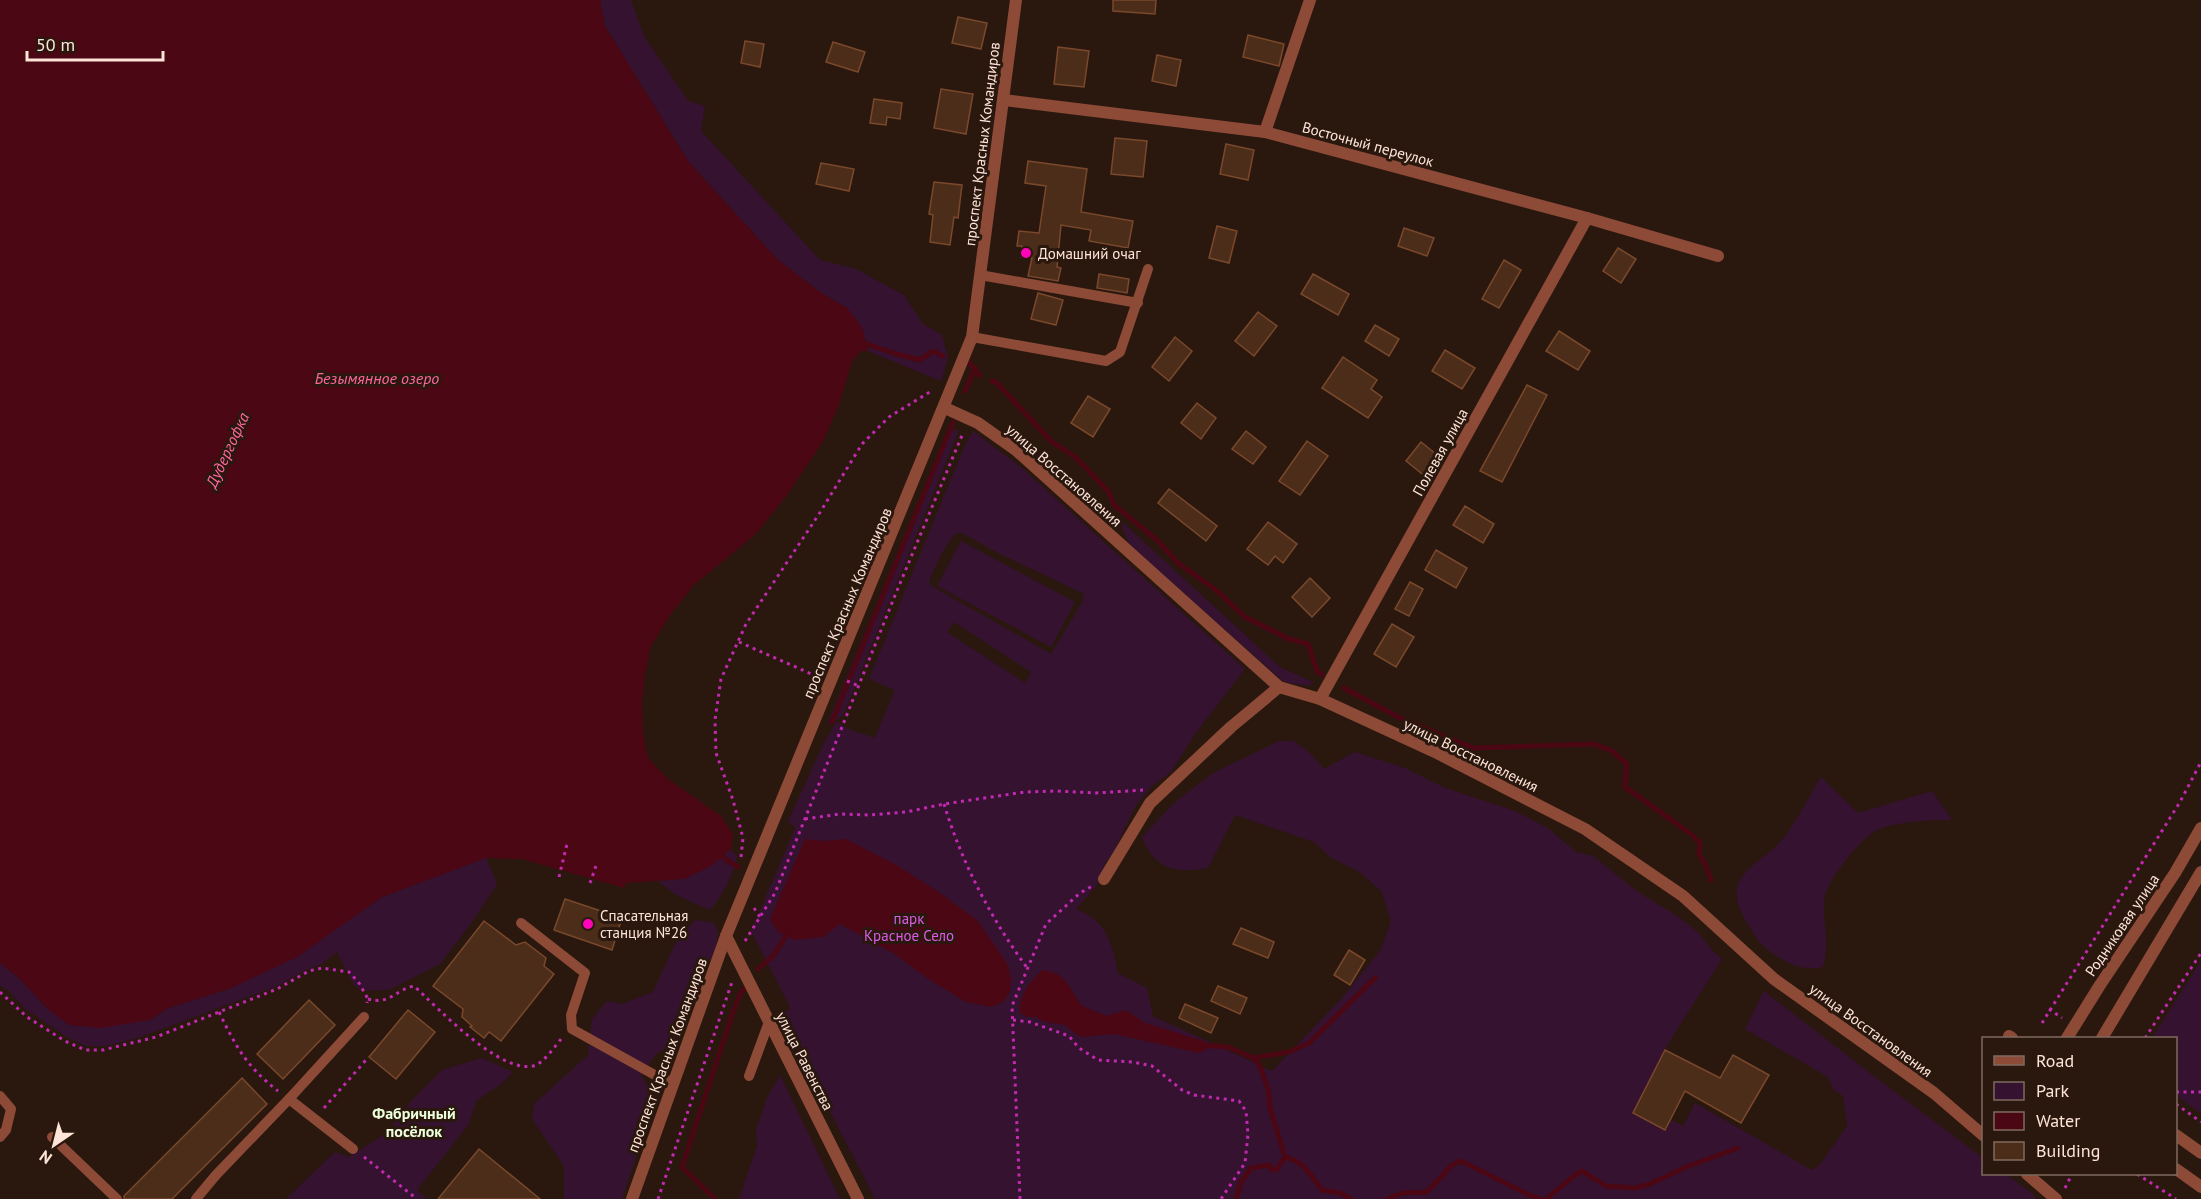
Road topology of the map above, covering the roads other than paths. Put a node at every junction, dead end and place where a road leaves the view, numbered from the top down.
1 (1016, 0) edge
2 (1310, 0) edge
3 (1004, 100) junction
4 (1265, 132) junction
5 (1587, 218) junction
6 (1718, 256) dead end
7 (1148, 269) dead end
8 (980, 275) junction
9 (1138, 303) junction
10 (972, 337) junction
11 (945, 408) junction
12 (1279, 687) junction
13 (1320, 699) junction
14 (2201, 828) edge
15 (2201, 872) edge
16 (1104, 879) road end
17 (521, 923) dead end
18 (726, 936) junction
19 (364, 1017) road end
20 (769, 1022) junction
21 (2068, 1037) edge
22 (2103, 1037) edge
23 (749, 1076) dead end
24 (674, 1083) junction
25 (0, 1096) edge
26 (289, 1099) junction
27 (1982, 1135) edge
28 (2177, 1136) edge
29 (0, 1137) edge
30 (52, 1137) dead end
31 (353, 1149) road end
32 (2201, 1153) edge
33 (2177, 1170) edge
34 (2028, 1175) edge
35 (2201, 1187) edge
36 (117, 1199) edge
37 (196, 1199) edge
38 (632, 1199) edge
39 (858, 1199) edge
40 (2056, 1199) edge

1 - 3 street, проспект Красных Командиров
2 - 4 street
3 - 4 street, Восточный переулок
3 - 8 street, проспект Красных Командиров
4 - 5 street, Восточный переулок
5 - 6 street, Восточный переулок
5 - 13 street, Полевая улица
7 - 9 lane
8 - 9 lane
8 - 10 street, проспект Красных Командиров
9 - 10 lane
10 - 11 street, проспект Красных Командиров
11 - 12 street, улица Восстановления
11 - 18 street, проспект Красных Командиров
12 - 13 street, улица Восстановления
12 - 16 street
13 - 27 street, улица Восстановления
14 - 21 street, Родниковая улица
15 - 22 street
17 - 24 lane
18 - 20 street, улица Равенства
18 - 24 street, проспект Красных Командиров
19 - 26 lane
20 - 23 lane
20 - 39 street, улица Равенства
24 - 38 street, проспект Красных Командиров
25 - 29 lane
26 - 31 lane
26 - 37 lane
28 - 32 street
30 - 36 lane
33 - 35 street
34 - 40 street

